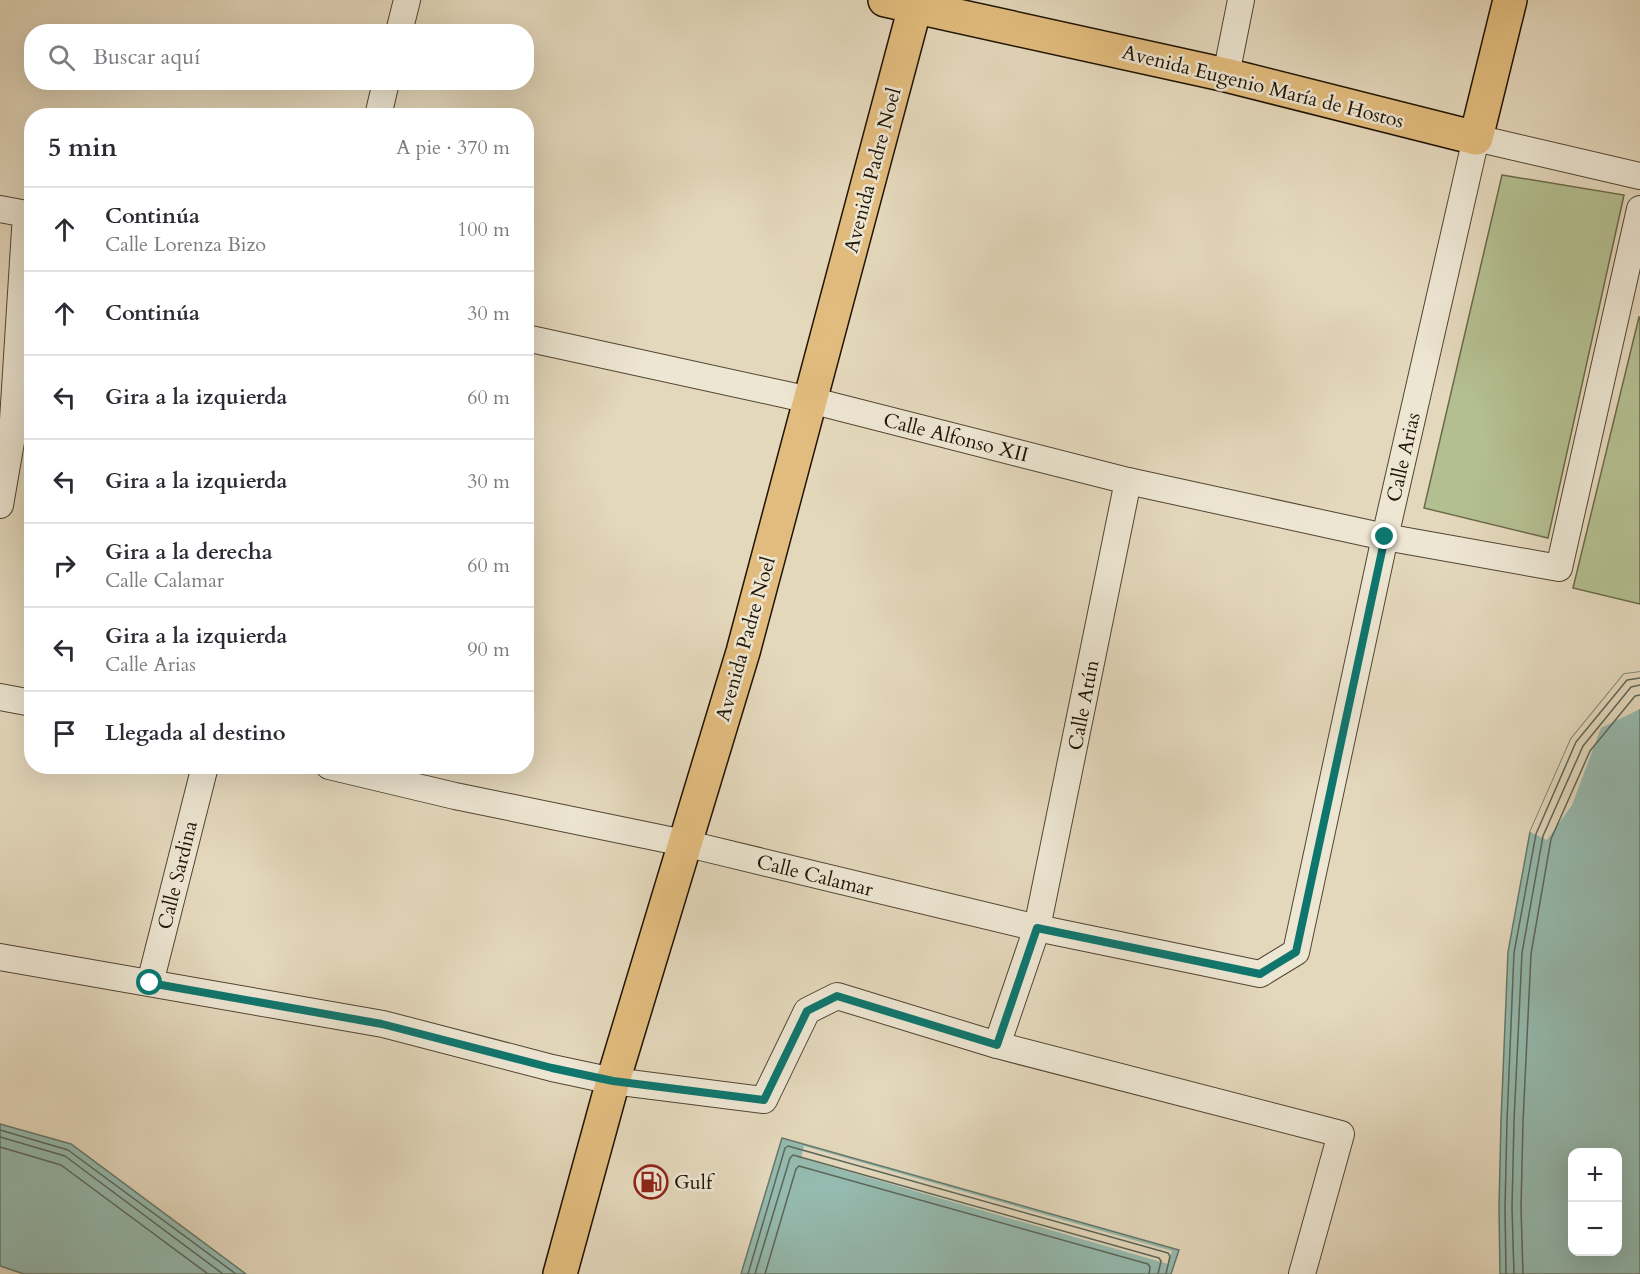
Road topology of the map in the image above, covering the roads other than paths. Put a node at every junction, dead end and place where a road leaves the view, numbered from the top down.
1 (407, 0) edge
2 (1241, 0) edge
3 (1510, 0) edge
4 (906, 2) edge
5 (401, 24) edge
6 (1226, 75) junction
7 (384, 90) edge
8 (380, 108) edge
9 (1476, 138) junction
10 (1640, 176) edge
11 (0, 209) edge
12 (1640, 209) edge
13 (24, 214) edge
14 (24, 280) edge
15 (534, 340) edge
16 (810, 400) junction
17 (1128, 481) junction
18 (0, 504) edge
19 (1385, 537) junction
20 (0, 697) edge
21 (24, 702) edge
22 (203, 774) edge
23 (363, 774) edge
24 (684, 843) junction
25 (1037, 928) junction
26 (1296, 952) joint
27 (0, 957) edge
28 (150, 983) junction
29 (997, 1045) junction
30 (613, 1081) junction
31 (560, 1274) edge
32 (1302, 1274) edge

1 - 5 street
2 - 6 street
3 - 9 main road
4 - 6 main road, Avenida Eugenio María de Hostos
4 - 16 main road, Avenida Padre Noel
6 - 9 main road, Avenida Eugenio María de Hostos
7 - 8 street
9 - 10 street, Avenida Eugenio María de Hostos
9 - 19 street, Calle Arias
11 - 13 street
12 - 19 street, Calle Alfonso XII
14 - 18 street
15 - 16 street, Calle Alfonso XII
16 - 17 street, Calle Alfonso XII
16 - 24 main road, Avenida Padre Noel
17 - 19 street, Calle Alfonso XII
17 - 25 street, Calle Atún
19 - 26 street, Calle Arias
20 - 21 street
22 - 28 street, Calle Sardina
23 - 24 street, Calle Calamar
24 - 25 street, Calle Calamar
24 - 30 main road, Avenida Padre Noel
25 - 26 street, Calle Calamar
25 - 29 street, Calle Atún
27 - 28 street
28 - 30 street
29 - 30 street
29 - 32 street
30 - 31 main road, Avenida Padre Noel

